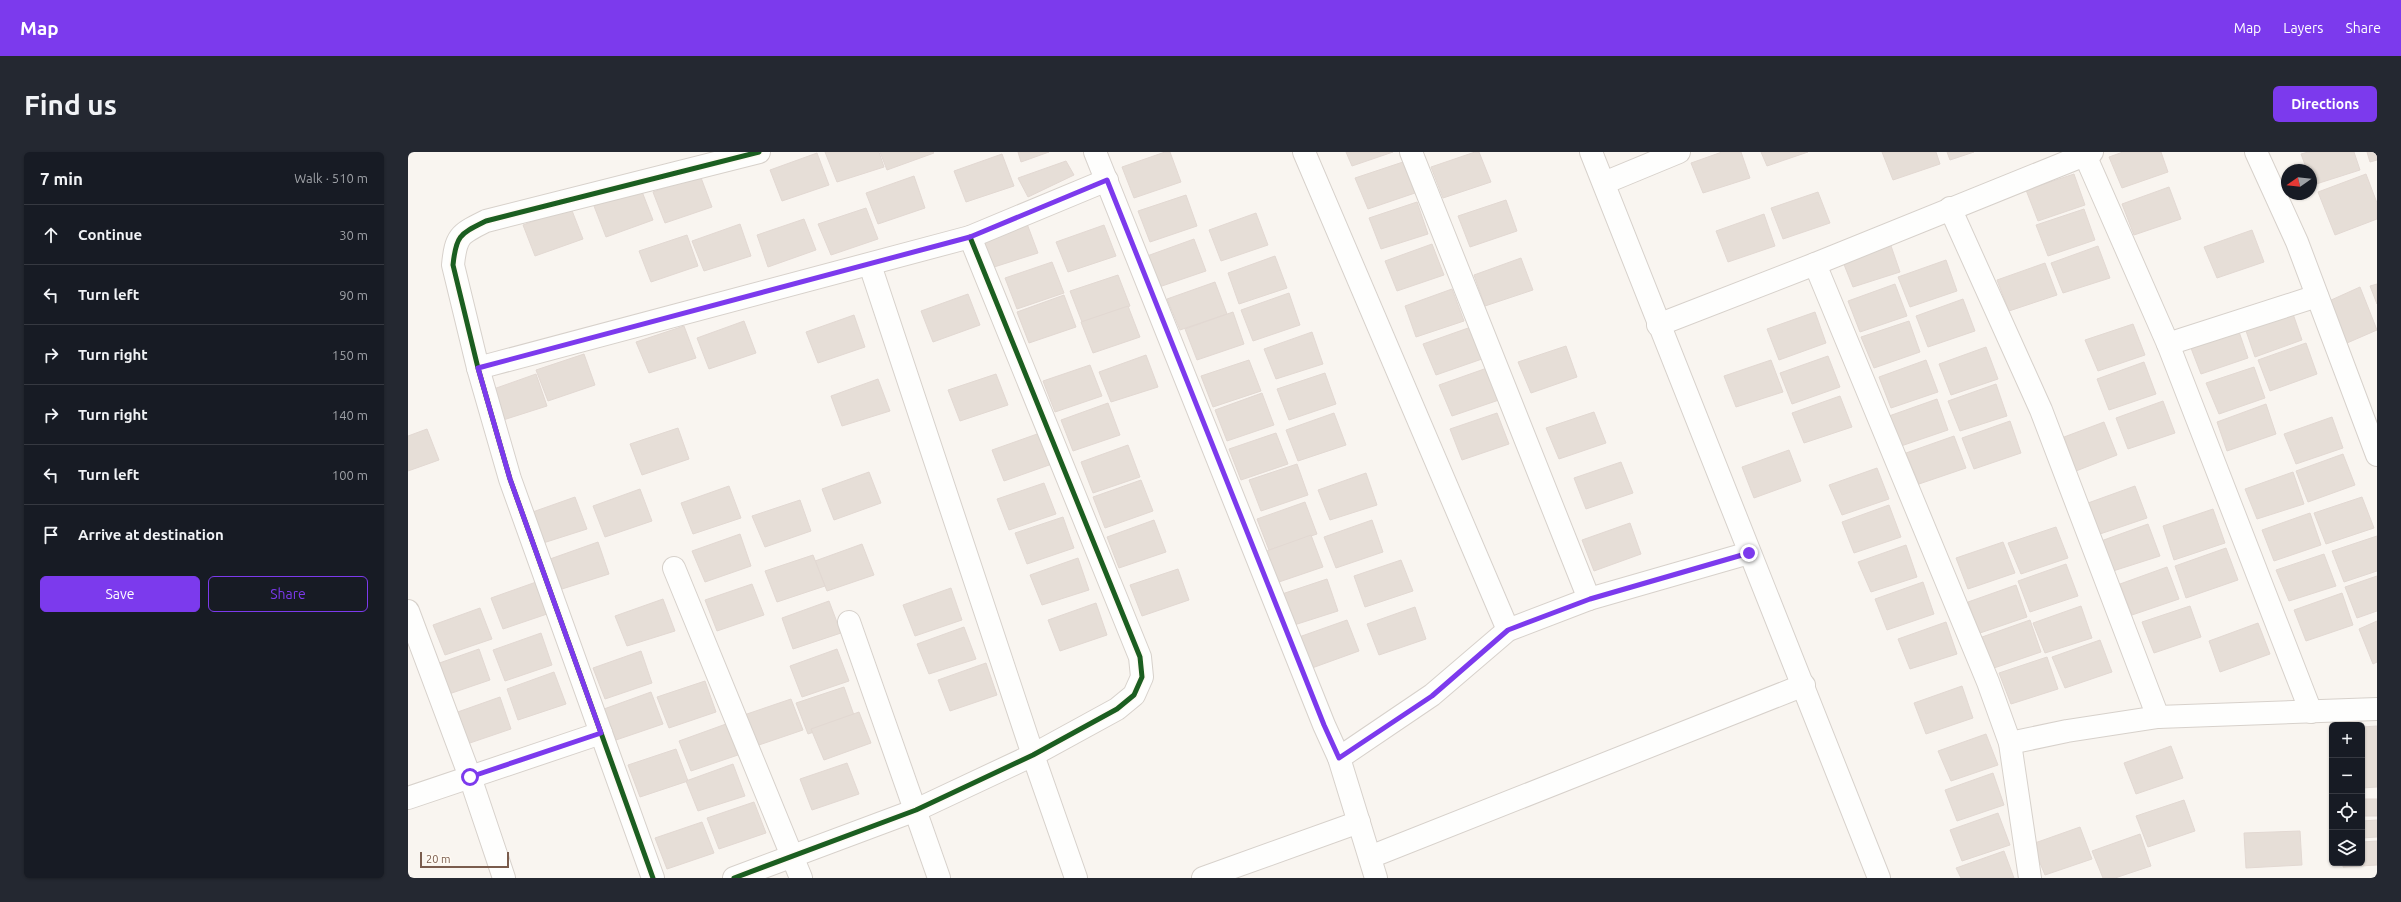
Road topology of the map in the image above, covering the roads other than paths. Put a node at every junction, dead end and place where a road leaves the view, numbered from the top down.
1 (759, 152) edge
2 (1095, 152) edge
3 (1304, 152) edge
4 (1411, 152) edge
5 (1591, 152) edge
6 (1679, 152) edge
7 (2256, 152) edge
8 (2089, 153) edge
9 (1107, 180) junction
10 (1604, 183) junction
11 (1950, 208) junction
12 (970, 237) junction
13 (1815, 264) junction
14 (870, 265) junction
15 (2317, 296) junction
16 (1658, 324) junction
17 (2168, 344) junction
18 (478, 368) junction
19 (2377, 455) edge
20 (1749, 553) junction
21 (674, 568) dead end
22 (1590, 599) junction
23 (408, 611) edge
24 (849, 622) dead end
25 (1508, 630) junction
26 (1804, 684) junction
27 (2377, 709) edge
28 (2311, 712) junction
29 (2158, 717) junction
30 (601, 733) junction
31 (2010, 743) junction
32 (1032, 755) junction
33 (1339, 758) junction
34 (470, 777) junction
35 (408, 798) edge
36 (916, 810) junction
37 (1359, 822) junction
38 (793, 854) junction
39 (1370, 857) junction
40 (504, 878) edge
41 (653, 878) edge
42 (734, 878) edge
43 (801, 878) edge
44 (939, 878) edge
45 (1076, 878) edge
46 (1203, 878) edge
47 (1376, 878) edge
48 (1879, 878) edge
49 (2030, 878) edge

1 - 18 street
2 - 9 street
3 - 25 street
4 - 22 street
5 - 10 street
6 - 10 street
7 - 15 street
8 - 11 street
8 - 17 street
9 - 12 street
9 - 33 street
10 - 16 street
11 - 13 street
11 - 29 street
12 - 14 street
12 - 32 street
13 - 16 street
13 - 31 street
14 - 18 street
14 - 32 street
15 - 17 street
15 - 19 street
16 - 20 street
17 - 28 street
18 - 30 street
20 - 22 street
20 - 26 street
21 - 38 street
22 - 25 street
23 - 34 street
24 - 36 street
25 - 33 street
26 - 39 street
26 - 48 street
27 - 28 street
28 - 29 street
29 - 31 street
30 - 34 street
30 - 41 street
31 - 49 street
32 - 36 street
32 - 45 street
33 - 37 street
34 - 35 street
34 - 40 street
36 - 38 street
36 - 44 street
37 - 39 street
37 - 46 street
38 - 42 street
38 - 43 street
39 - 47 street

